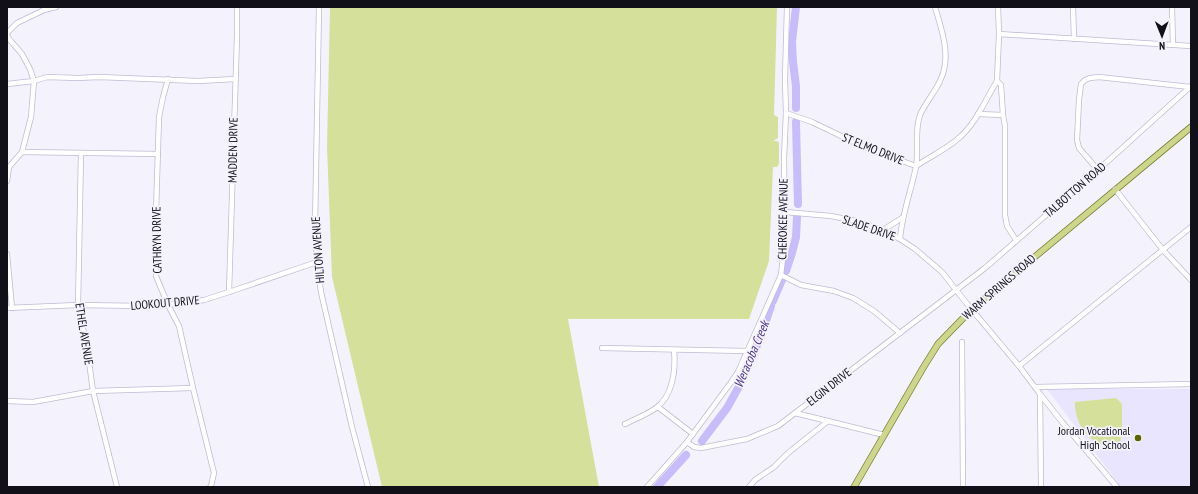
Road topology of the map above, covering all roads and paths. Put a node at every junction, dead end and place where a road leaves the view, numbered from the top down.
1 (56, 7) edge
2 (237, 7) edge
3 (319, 7) edge
4 (787, 7) edge
5 (935, 7) edge
6 (998, 7) edge
7 (1073, 7) edge
8 (1172, 7) edge
9 (7, 33) edge
10 (999, 34) junction
11 (1074, 40) junction
12 (1173, 45) junction
13 (1191, 46) edge
14 (168, 79) junction
15 (235, 79) junction
16 (34, 81) junction
17 (997, 81) junction
18 (7, 84) edge
19 (1190, 87) edge
20 (786, 113) junction
21 (978, 114) junction
22 (1003, 115) junction
23 (1191, 127) edge
24 (22, 152) junction
25 (81, 153) junction
26 (158, 154) junction
27 (916, 166) junction
28 (8, 169) edge
29 (1098, 170) junction
30 (7, 181) edge
31 (1115, 189) junction
32 (785, 212) junction
33 (902, 218) junction
34 (1191, 226) edge
35 (882, 230) junction
36 (900, 239) junction
37 (1016, 240) junction
38 (1163, 250) junction
39 (7, 254) edge
40 (317, 262) junction
41 (781, 275) junction
42 (1191, 280) edge
43 (956, 290) junction
44 (230, 292) junction
45 (78, 305) junction
46 (168, 305) junction
47 (9, 308) edge
48 (972, 309) junction
49 (900, 333) junction
50 (962, 342) dead end
51 (602, 348) dead end
52 (674, 350) junction
53 (746, 351) junction
54 (1019, 366) junction
55 (1191, 384) edge
56 (1035, 387) junction
57 (193, 388) junction
58 (93, 391) junction
59 (1040, 394) junction
60 (7, 401) edge
61 (658, 407) junction
62 (795, 413) junction
63 (828, 421) junction
64 (625, 424) dead end
65 (693, 434) junction
66 (884, 435) junction
67 (687, 442) junction
68 (117, 487) edge
69 (210, 487) edge
70 (368, 487) edge
71 (647, 487) edge
72 (749, 487) edge
73 (854, 487) edge
74 (963, 487) edge
75 (1041, 487) edge
76 (1117, 487) edge

1 - 9 street
2 - 15 street, MADDEN DRIVE
3 - 40 street, HILTON AVENUE
4 - 20 street, CHEROKEE AVENUE
5 - 27 street
6 - 10 street
7 - 11 street
8 - 12 street
9 - 16 street
10 - 11 street
10 - 17 street
11 - 12 street
12 - 13 street
14 - 15 street
14 - 16 street
14 - 26 street, CATHRYN DRIVE
15 - 44 street, MADDEN DRIVE
16 - 18 street
16 - 24 street
17 - 21 street, ST ELMO DRIVE
17 - 22 street
19 - 29 street, TALBOTTON ROAD
19 - 29 street
20 - 27 street, ST ELMO DRIVE
20 - 32 street, CHEROKEE AVENUE
21 - 22 street
21 - 27 street, ST ELMO DRIVE
22 - 37 street
23 - 31 main road, WARM SPRINGS ROAD
24 - 25 street
24 - 28 street
25 - 26 street
25 - 45 street, ETHEL AVENUE
26 - 46 street, CATHRYN DRIVE
27 - 33 street
28 - 30 street
29 - 37 street, TALBOTTON ROAD
31 - 38 street
31 - 48 main road, WARM SPRINGS ROAD
32 - 35 street, SLADE DRIVE
32 - 41 street, CHEROKEE AVENUE
33 - 35 street
33 - 36 street
34 - 38 street
35 - 36 street, SLADE DRIVE
36 - 43 street, SLADE DRIVE
37 - 43 street, TALBOTTON ROAD
38 - 42 street
38 - 54 street
39 - 47 street
40 - 44 street, LOOKOUT DRIVE
40 - 70 street, HILTON AVENUE
41 - 49 street
41 - 53 street, CHEROKEE AVENUE
43 - 48 street, SLADE DRIVE
43 - 49 street, ELGIN DRIVE
44 - 46 street, LOOKOUT DRIVE
45 - 46 street, LOOKOUT DRIVE
45 - 47 street, LOOKOUT DRIVE
45 - 58 street, ETHEL AVENUE
46 - 57 street, CATHRYN DRIVE
48 - 54 street, SLADE DRIVE
48 - 66 main road, WARM SPRINGS ROAD
49 - 62 street, ELGIN DRIVE
50 - 74 street
51 - 52 street
52 - 53 street
52 - 61 street
53 - 65 street, CHEROKEE AVENUE
54 - 56 street, SLADE DRIVE
55 - 56 street
56 - 59 street, SLADE DRIVE
57 - 58 street
57 - 69 street, CATHRYN DRIVE
58 - 60 street
58 - 68 street, ETHEL AVENUE
59 - 75 street
59 - 76 street, SLADE DRIVE
61 - 64 street
61 - 65 street
62 - 63 street
62 - 67 street, ELGIN DRIVE
63 - 66 street
63 - 72 street
65 - 67 street, CHEROKEE AVENUE
66 - 73 main road, WARM SPRINGS ROAD
67 - 71 street, CHEROKEE AVENUE

